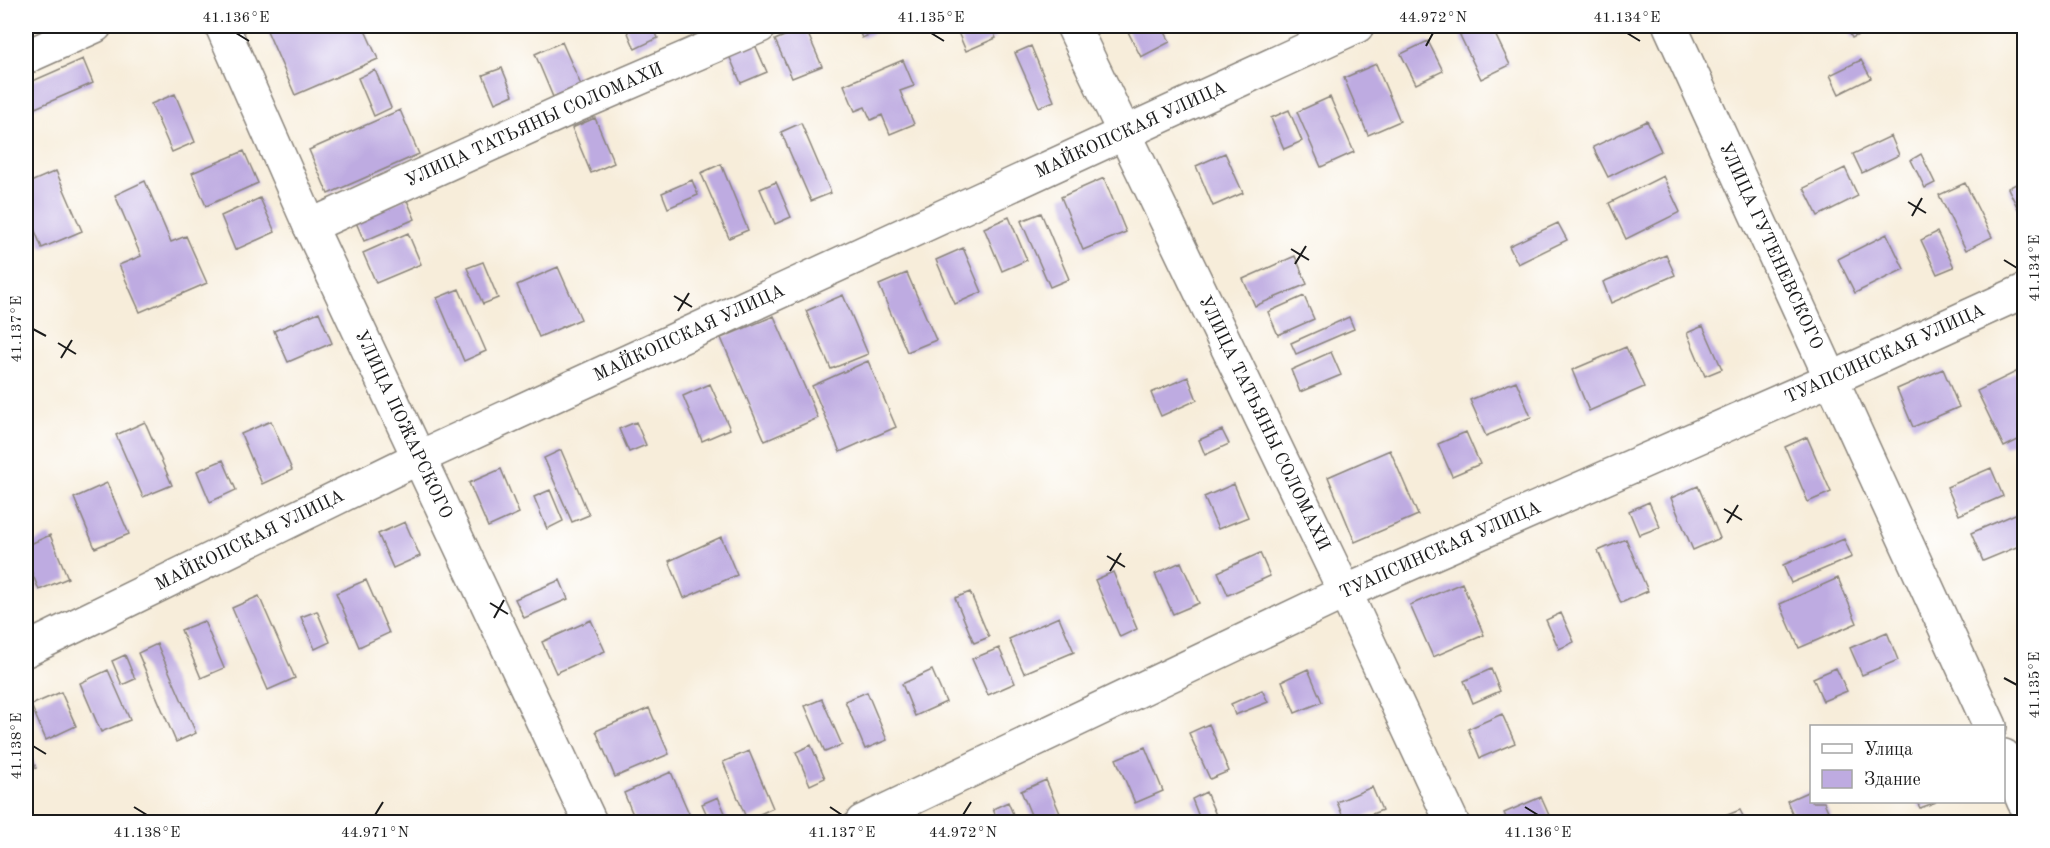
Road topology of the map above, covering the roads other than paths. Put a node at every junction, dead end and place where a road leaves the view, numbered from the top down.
1 (95, 26) edge
2 (222, 26) edge
3 (760, 26) edge
4 (1073, 26) edge
5 (1357, 26) edge
6 (1670, 26) edge
7 (26, 57) edge
8 (1124, 132) junction
9 (310, 226) junction
10 (2025, 291) edge
11 (1833, 378) junction
12 (418, 458) junction
13 (1345, 592) junction
14 (26, 650) edge
15 (1990, 725) edge
16 (2005, 758) edge
17 (2025, 802) edge
18 (590, 822) edge
19 (862, 822) edge
20 (1452, 822) edge

1 - 7 street
2 - 9 street, УЛИЦА ПОЖАРСКОГО
3 - 9 street, УЛИЦА ТАТЬЯНЫ СОЛОМАХИ
4 - 8 street, УЛИЦА ТАТЬЯНЫ СОЛОМАХИ
5 - 8 street, МАЙКОПСКАЯ УЛИЦА
6 - 11 street, УЛИЦА ГУТЕНЕВСКОГО
8 - 12 street, МАЙКОПСКАЯ УЛИЦА
8 - 13 street, УЛИЦА ТАТЬЯНЫ СОЛОМАХИ
9 - 12 street, УЛИЦА ПОЖАРСКОГО
10 - 11 street, ТУАПСИНСКАЯ УЛИЦА
11 - 13 street, ТУАПСИНСКАЯ УЛИЦА
11 - 15 street, УЛИЦА ГУТЕНЕВСКОГО
12 - 14 street, МАЙКОПСКАЯ УЛИЦА
12 - 18 street, УЛИЦА ПОЖАРСКОГО
13 - 19 street, ТУАПСИНСКАЯ УЛИЦА
13 - 20 street, УЛИЦА ТАТЬЯНЫ СОЛОМАХИ
16 - 17 street

